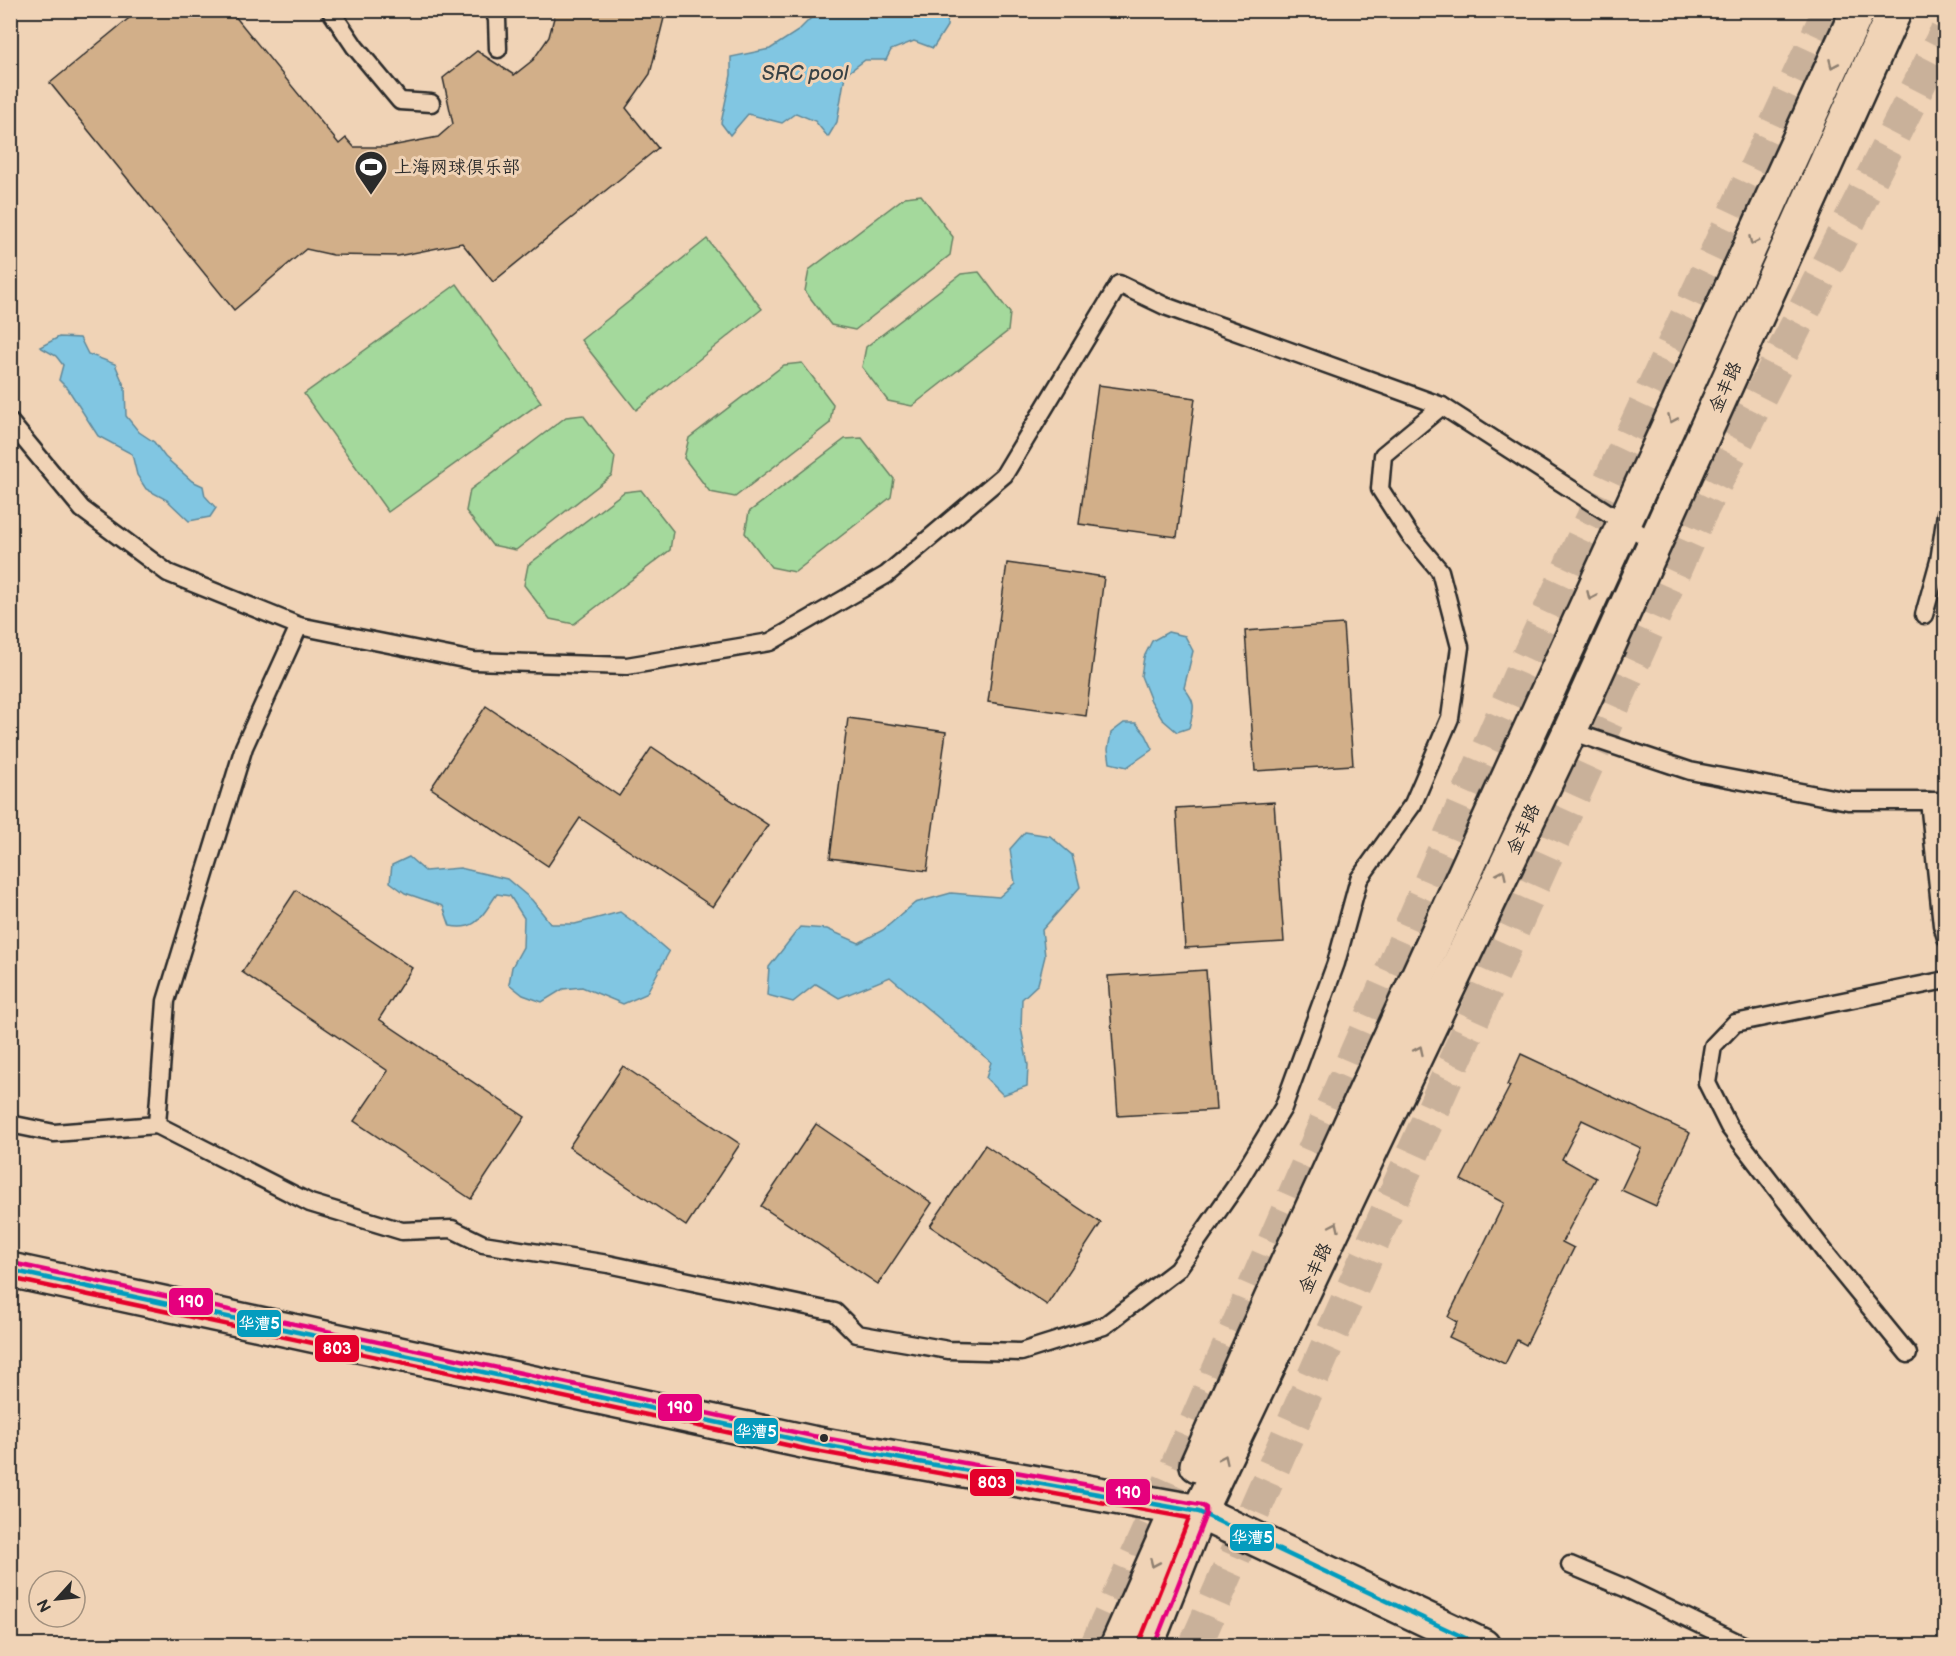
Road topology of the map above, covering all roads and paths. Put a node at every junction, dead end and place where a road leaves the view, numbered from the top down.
1 (330, 10) edge
2 (493, 10) edge
3 (1857, 10) edge
4 (1895, 10) edge
5 (498, 49) dead end
6 (431, 103) dead end
7 (1442, 406) junction
8 (10, 422) edge
9 (1946, 514) edge
10 (1625, 524) junction
11 (1655, 543) junction
12 (1924, 615) dead end
13 (298, 626) junction
14 (1570, 732) junction
15 (1937, 801) edge
16 (1946, 938) edge
17 (1946, 980) edge
18 (10, 1124) edge
19 (156, 1125) junction
20 (10, 1270) edge
21 (1908, 1354) dead end
22 (1188, 1511) junction
23 (1570, 1565) dead end
24 (1117, 1646) edge
25 (1146, 1646) edge
26 (1483, 1646) edge
27 (1745, 1646) edge

1 - 6 lane
2 - 5 lane
3 -> 10 main road
4 - 11 main road, 金丰路
7 - 10 lane
7 - 13 lane
7 - 19 lane
8 - 13 lane
9 - 12 lane
10 - 11 lane
10 -> 22 main road
11 - 14 main road, 金丰路
13 - 19 lane
14 - 15 lane
22 -> 14 main road, 金丰路
15 - 16 lane
17 - 21 lane
18 - 19 lane
20 - 22 main road
22 -> 24 main road, 金丰路
22 - 25 main road, 金丰路
22 - 26 main road
23 - 27 lane

